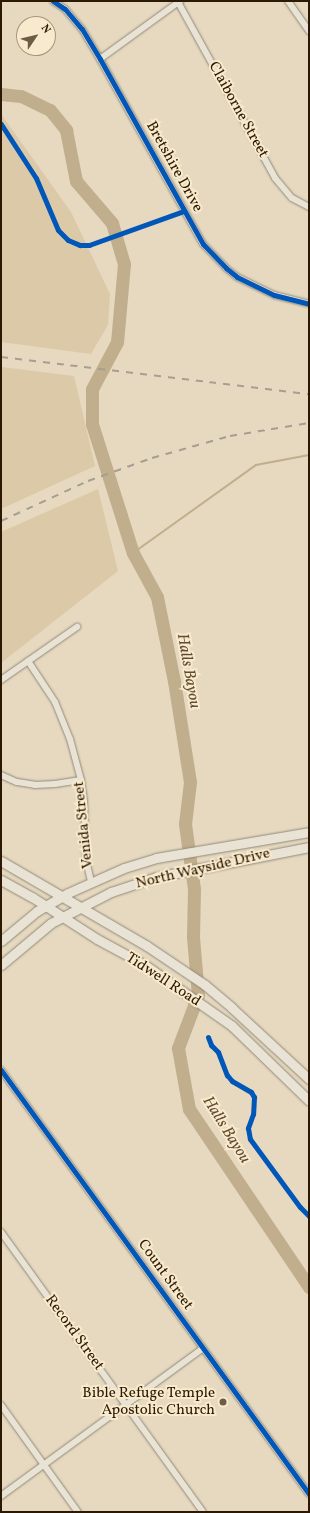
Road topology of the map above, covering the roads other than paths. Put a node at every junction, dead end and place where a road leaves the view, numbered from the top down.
1 (53, 1) edge
2 (288, 1) edge
3 (179, 2) edge
4 (309, 31) edge
5 (100, 59) junction
6 (309, 207) edge
7 (309, 304) edge
8 (77, 627) dead end
9 (28, 661) junction
10 (1, 680) edge
11 (1, 775) edge
12 (81, 780) junction
13 (309, 832) edge
14 (309, 847) edge
15 (1, 861) edge
16 (1, 880) edge
17 (91, 882) junction
18 (61, 896) junction
19 (45, 906) junction
20 (80, 908) junction
21 (62, 917) junction
22 (1, 941) edge
23 (1, 966) edge
24 (1, 1070) edge
25 (309, 1079) edge
26 (309, 1101) edge
27 (1, 1232) edge
28 (203, 1348) junction
29 (1, 1405) edge
30 (126, 1405) junction
31 (44, 1465) junction
32 (309, 1494) edge
33 (1, 1496) edge
34 (78, 1512) edge
35 (203, 1512) edge

1 - 5 street, Bretshire Drive
2 - 4 street
3 - 5 street
3 - 6 street, Claiborne Street
5 - 7 street, Bretshire Drive
8 - 9 street
9 - 10 street
9 - 12 street, Venida Street
11 - 12 street
12 - 17 street, Venida Street
13 - 17 main road, North Wayside Drive
14 - 20 main road, North Wayside Drive
15 - 18 main road, Tidwell Road
16 - 19 main road, Tidwell Road
17 - 18 main road, North Wayside Drive
18 - 19 main road, North Wayside Drive
18 - 20 main road, Tidwell Road
19 - 21 main road, Tidwell Road
19 - 22 main road, North Wayside Drive
20 - 21 main road, North Wayside Drive
20 - 25 main road, Tidwell Road
21 - 23 main road, North Wayside Drive
21 - 26 main road, Tidwell Road
24 - 28 street, Count Street
27 - 30 street, Record Street
28 - 30 street
28 - 32 street, Count Street
29 - 31 street
30 - 31 street
30 - 35 street, Record Street
31 - 33 street
31 - 34 street

